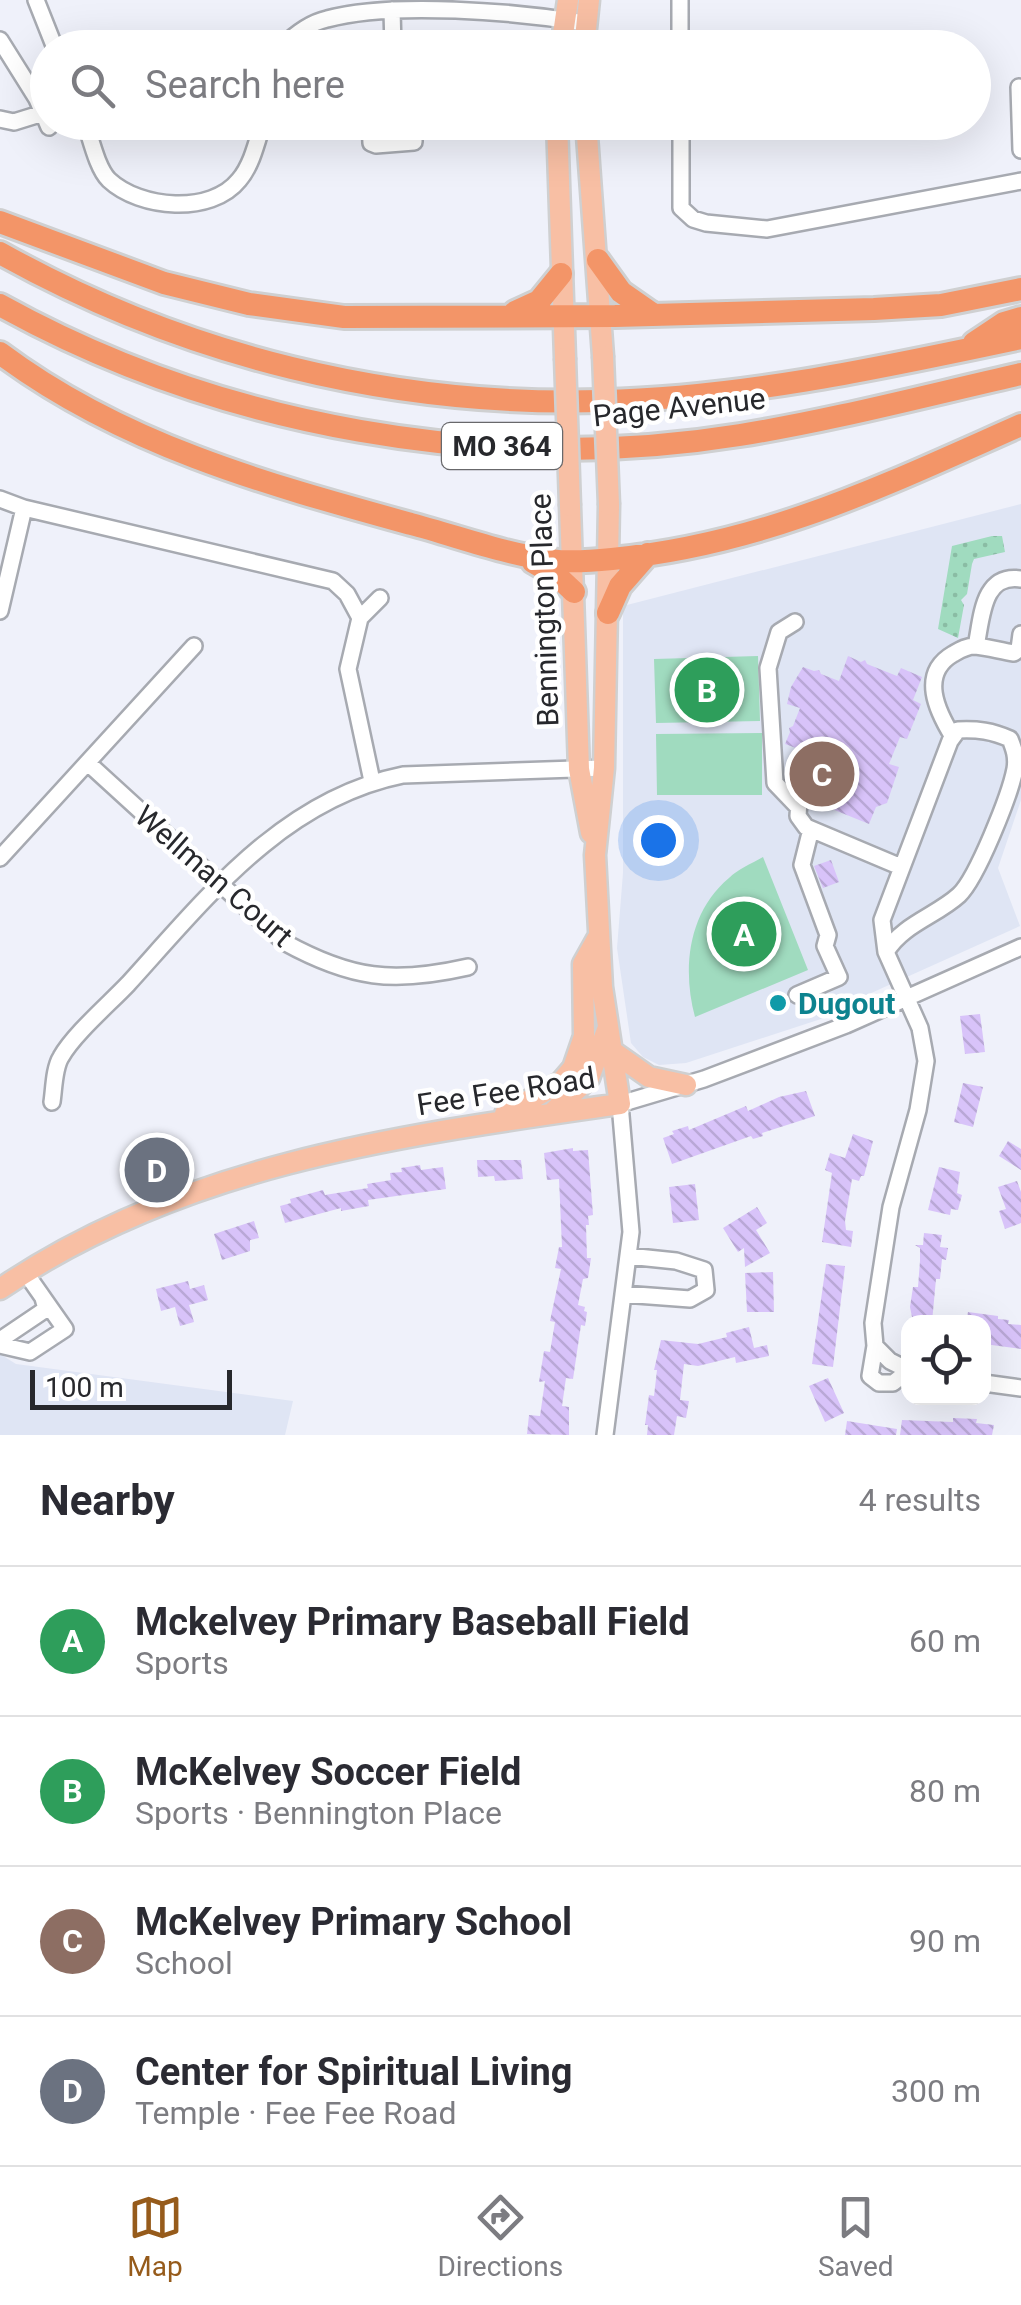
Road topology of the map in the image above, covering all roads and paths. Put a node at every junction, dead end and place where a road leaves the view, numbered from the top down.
1 (36, 0) edge
2 (589, 0) edge
3 (680, 0) edge
4 (512, 7) edge
5 (392, 10) junction
6 (566, 10) edge
7 (586, 23) junction
8 (48, 30) edge
9 (302, 30) edge
10 (393, 30) edge
11 (585, 30) edge
12 (680, 30) edge
13 (3, 50) edge
14 (1019, 87) edge
15 (30, 94) edge
16 (0, 119) edge
17 (30, 121) edge
18 (91, 140) edge
19 (258, 140) edge
20 (372, 140) edge
21 (414, 140) edge
22 (558, 140) edge
23 (588, 140) edge
24 (681, 140) edge
25 (1021, 150) edge
26 (1021, 180) edge
27 (0, 222) edge
28 (0, 253) edge
29 (598, 260) junction
30 (562, 274) junction
31 (1021, 290) edge
32 (0, 305) edge
33 (654, 315) junction
34 (504, 316) junction
35 (563, 316) junction
36 (602, 316) junction
37 (1021, 318) edge
38 (1021, 338) edge
39 (963, 350) junction
40 (0, 353) edge
41 (1021, 374) edge
42 (1021, 425) edge
43 (0, 500) edge
44 (24, 508) junction
45 (512, 551) junction
46 (648, 554) junction
47 (609, 559) junction
48 (573, 560) junction
49 (1021, 579) edge
50 (574, 592) junction
51 (380, 598) dead end
52 (0, 612) edge
53 (608, 613) junction
54 (360, 618) junction
55 (795, 622) dead end
56 (1021, 634) edge
57 (194, 646) dead end
58 (976, 646) junction
59 (953, 736) junction
60 (89, 764) junction
61 (604, 768) junction
62 (580, 769) junction
63 (372, 781) junction
64 (800, 787) dead end
65 (798, 807) junction
66 (810, 829) junction
67 (595, 855) junction
68 (0, 858) edge
69 (901, 867) junction
70 (219, 884) junction
71 (597, 939) junction
72 (1021, 946) edge
73 (886, 952) junction
74 (468, 967) dead end
75 (797, 995) dead end
76 (906, 998) junction
77 (608, 1027) junction
78 (612, 1051) junction
79 (686, 1084) junction
80 (52, 1102) dead end
81 (620, 1104) junction
82 (552, 1114) junction
83 (489, 1122) junction
84 (628, 1256) junction
85 (25, 1272) junction
86 (0, 1289) edge
87 (623, 1294) junction
88 (43, 1298) junction
89 (0, 1342) edge
90 (875, 1346) junction
91 (901, 1367) edge
92 (901, 1377) edge
93 (991, 1384) edge
94 (1021, 1388) edge
95 (605, 1435) edge

1 - 8 street
2 - 7 main road
3 - 12 street
4 - 5 street
4 - 6 street
5 - 9 street
5 - 10 street
6 - 7 street
7 - 11 main road
13 - 15 street
14 - 25 street
16 - 17 street
18 - 19 street
20 - 21 street
22 - 30 main road, Bennington Place
23 - 29 main road, Bennington Place
24 - 26 street
27 - 34 highway
28 - 39 highway, Page Avenue / MO 364
29 - 33 highway
29 - 36 main road, Bennington Place
30 - 34 highway
30 - 35 main road, Bennington Place
31 - 33 highway
32 - 41 highway, Page Avenue / MO 364
33 - 36 highway
34 - 35 highway
35 - 36 highway
35 - 48 main road, Bennington Place, bridge
36 - 47 main road, Bennington Place, bridge
37 - 39 highway
38 - 39 highway, Page Avenue / MO 364
40 - 45 highway
42 - 46 highway
43 - 44 street
44 - 52 street
44 - 54 street
45 - 48 highway
45 - 50 highway
46 - 47 highway
46 - 53 highway
47 - 48 highway
47 - 53 main road, Bennington Place
48 - 50 main road, Bennington Place
49 - 58 street
50 - 62 main road, Bennington Place
51 - 54 street
53 - 61 main road, Bennington Place
54 - 63 street
55 - 65 street
56 - 58 street
57 - 60 street
58 - 59 street
59 - 69 street
59 - 73 street
60 - 68 street
60 - 70 street, Wellman Court
61 - 62 street
61 - 67 main road, Bennington Place
62 - 63 street
62 - 67 main road, Bennington Place
63 - 70 street
64 - 65 street
65 - 66 street
66 - 69 street
66 - 75 street
67 - 71 main road, Bennington Place
69 - 73 street
70 - 74 street, Wellman Court
70 - 80 street
71 - 77 main road, Bennington Place
71 - 83 main road
72 - 76 street, Fee Fee Road
73 - 76 street
76 - 79 street, Fee Fee Road
76 - 90 street
77 - 78 main road, Bennington Place
77 - 82 main road
78 - 79 main road
78 - 81 main road, Bennington Place
79 - 81 street, Fee Fee Road
81 - 82 main road, Fee Fee Road
81 - 84 street
82 - 83 main road, Fee Fee Road
83 - 85 main road, Fee Fee Road
84 - 87 street
84 - 87 street
85 - 86 main road, Fee Fee Road
85 - 88 street
87 - 95 street
88 - 89 street
88 - 89 street
90 - 91 street
90 - 92 street
93 - 94 street

